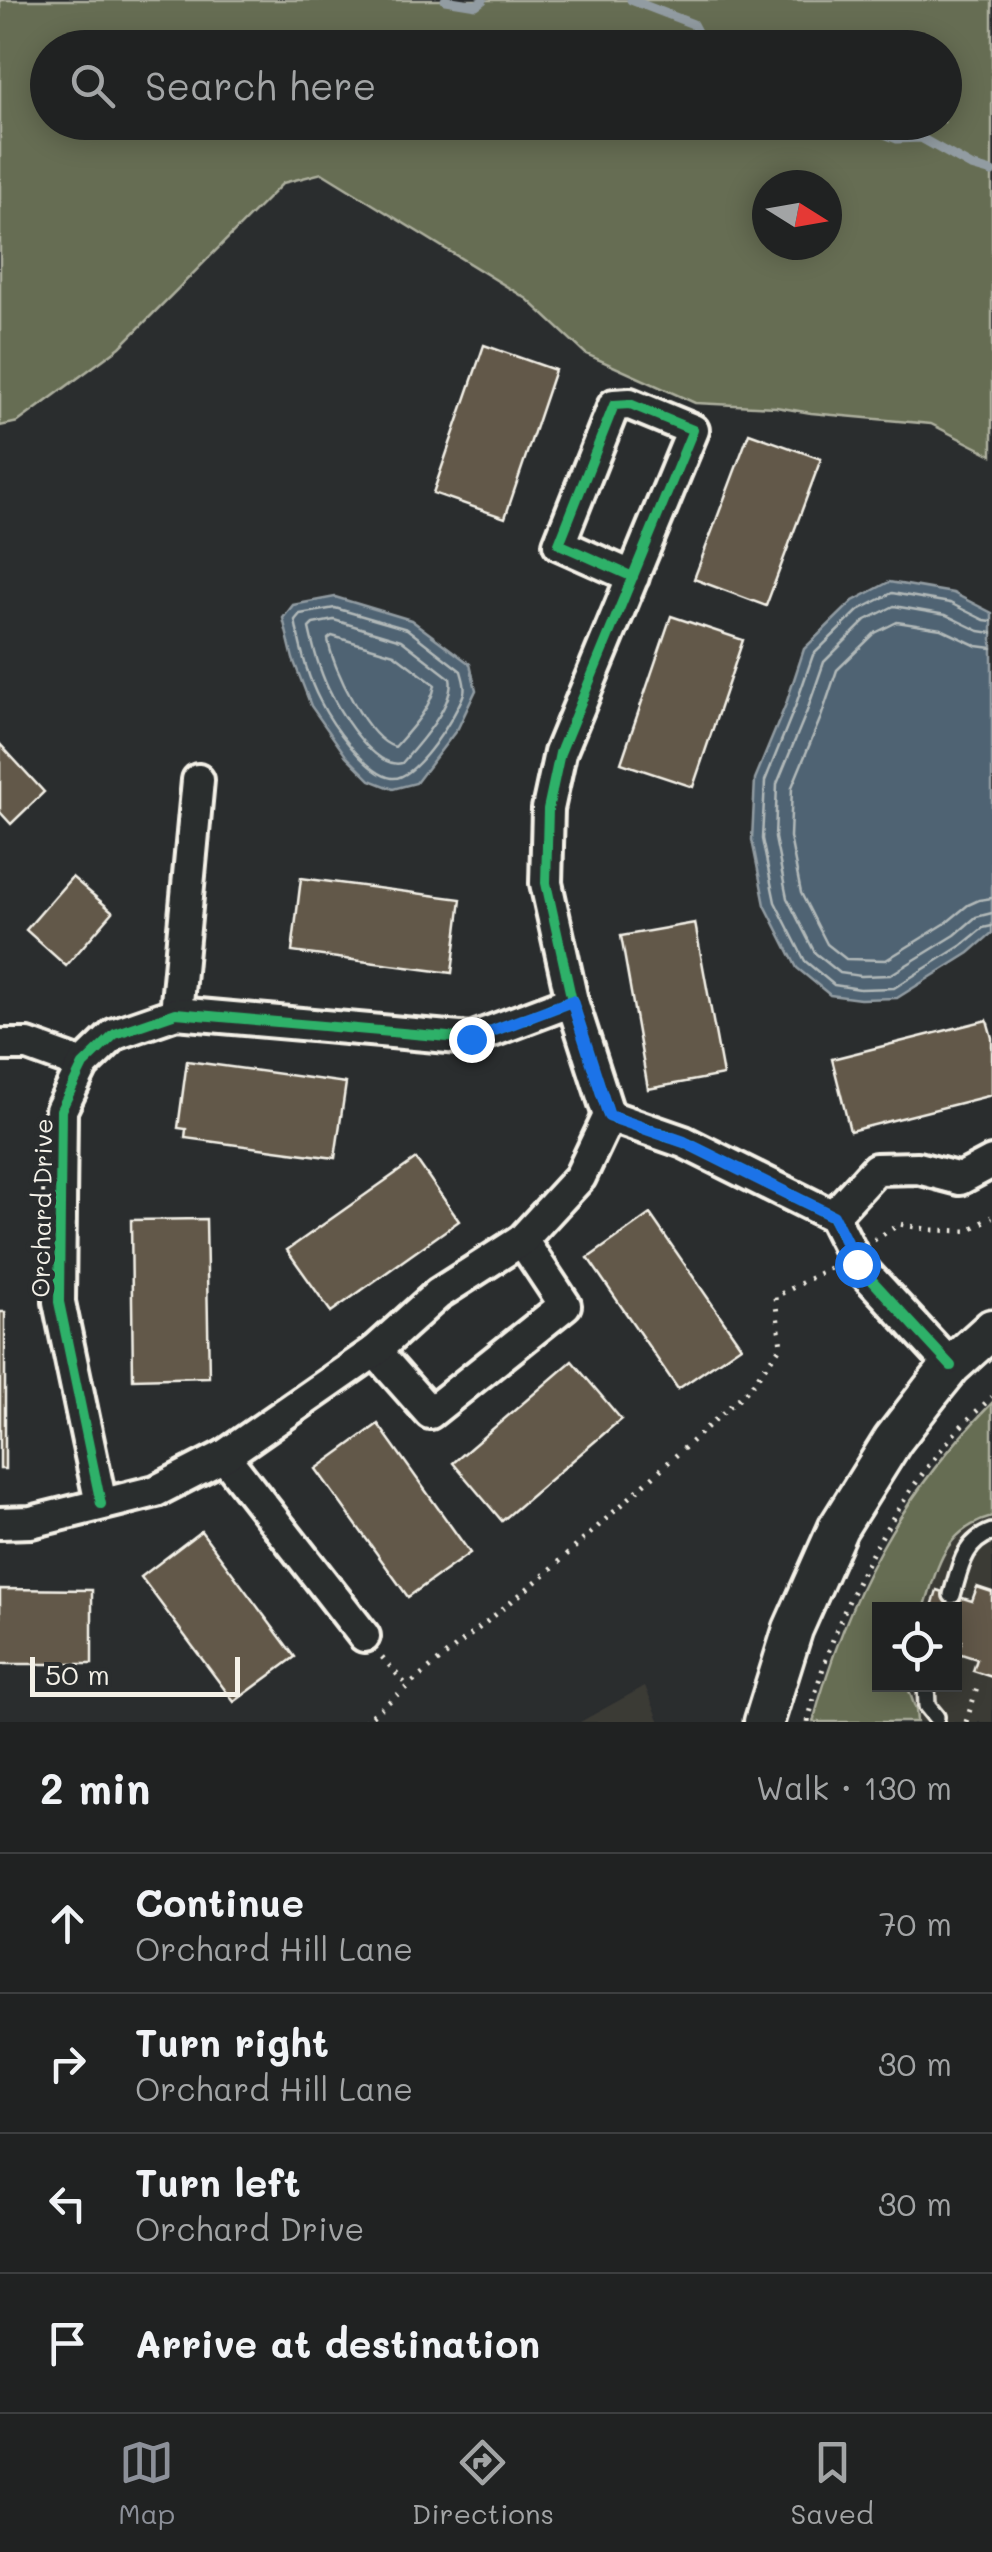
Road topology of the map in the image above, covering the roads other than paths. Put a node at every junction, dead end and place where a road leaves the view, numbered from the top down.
1 (633, 577) junction
2 (198, 780) dead end
3 (572, 1001) junction
4 (176, 1013) junction
5 (0, 1045) edge
6 (83, 1065) junction
7 (609, 1116) junction
8 (992, 1162) edge
9 (833, 1216) junction
10 (522, 1240) junction
11 (992, 1329) edge
12 (375, 1350) junction
13 (951, 1366) junction
14 (224, 1456) junction
15 (101, 1504) junction
16 (0, 1523) edge
17 (992, 1532) edge
18 (952, 1594) dead end
19 (364, 1636) road end
20 (926, 1692) edge
21 (936, 1716) dead end
22 (764, 1722) edge

1 - 1 street
1 - 3 street
2 - 4 street
3 - 4 street, Orchard Drive
3 - 7 street
4 - 6 street, Orchard Drive
5 - 6 street
6 - 15 street, Orchard Drive
7 - 9 street
7 - 10 street
8 - 9 street
9 - 13 street
10 - 12 street
10 - 12 street
11 - 13 street
12 - 14 street
13 - 22 street
14 - 15 street
14 - 19 street
15 - 16 street
17 - 18 lane
20 - 21 lane

